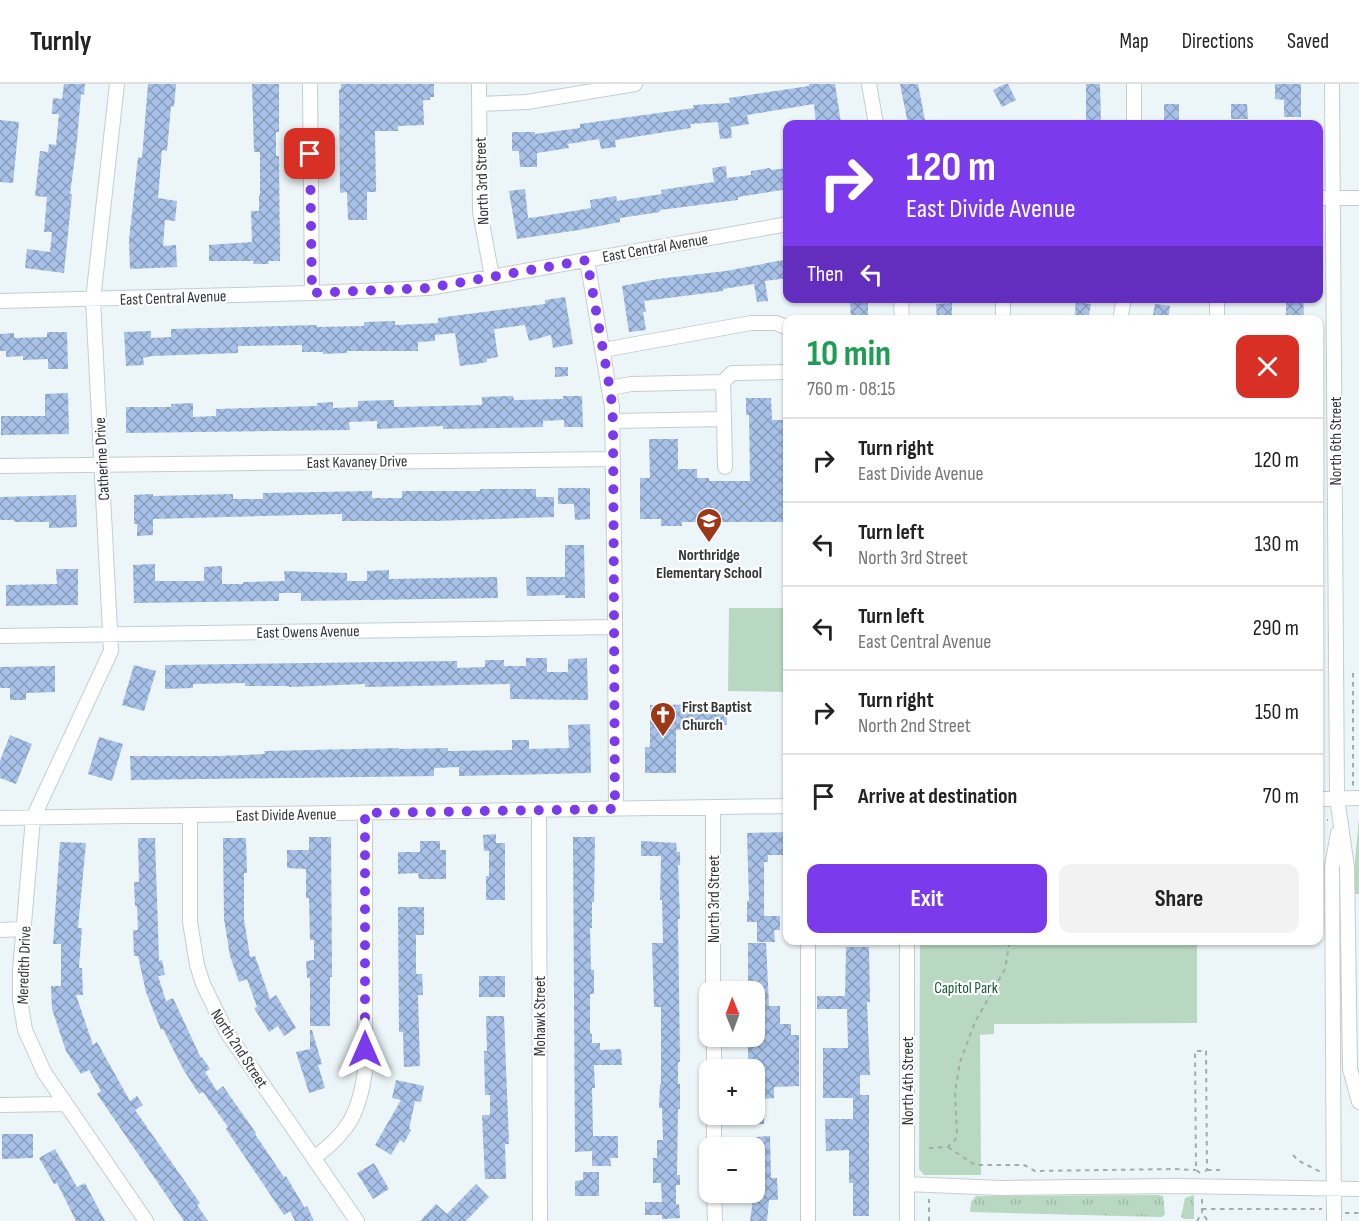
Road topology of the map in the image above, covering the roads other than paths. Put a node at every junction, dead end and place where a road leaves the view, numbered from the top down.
1 (117, 84) edge
2 (310, 84) edge
3 (479, 84) edge
4 (635, 84) edge
5 (869, 84) edge
6 (1134, 84) edge
7 (1332, 84) edge
8 (479, 104) junction
9 (875, 120) edge
10 (1134, 120) edge
11 (1325, 198) edge
12 (1359, 198) edge
13 (783, 225) edge
14 (587, 260) junction
15 (492, 277) junction
16 (312, 293) junction
17 (93, 300) junction
18 (0, 301) edge
19 (783, 326) edge
20 (603, 350) junction
21 (783, 372) edge
22 (723, 382) junction
23 (610, 388) junction
24 (724, 419) junction
25 (613, 421) junction
26 (613, 459) junction
27 (101, 464) junction
28 (0, 466) edge
29 (724, 467) dead end
30 (615, 627) junction
31 (111, 634) junction
32 (0, 636) edge
33 (1337, 798) junction
34 (1356, 798) edge
35 (1323, 799) edge
36 (783, 806) edge
37 (713, 807) junction
38 (615, 809) junction
39 (538, 810) junction
40 (365, 813) junction
41 (190, 815) junction
42 (0, 818) edge
43 (33, 818) junction
44 (1340, 819) junction
45 (23, 929) junction
46 (0, 930) edge
47 (808, 945) edge
48 (907, 945) edge
49 (713, 981) edge
50 (1359, 1102) edge
51 (66, 1104) junction
52 (0, 1105) edge
53 (315, 1157) junction
54 (907, 1184) junction
55 (1334, 1187) junction
56 (1359, 1189) edge
57 (714, 1203) edge
58 (146, 1221) edge
59 (357, 1221) edge
60 (540, 1221) edge
61 (715, 1221) edge
62 (808, 1221) edge
63 (907, 1221) edge
64 (1334, 1221) edge

1 - 17 street, Catherine Drive
2 - 16 street
3 - 8 street, North 3rd Street
4 - 8 street
5 - 9 street
6 - 10 street
7 - 11 street, North 6th Street
8 - 15 street, North 3rd Street
11 - 12 street
11 - 33 street, North 6th Street
13 - 14 street, East Central Avenue
14 - 15 street, East Central Avenue
14 - 20 street
15 - 16 street, East Central Avenue
16 - 17 street, East Central Avenue
17 - 18 street, East Central Avenue
17 - 27 street, Catherine Drive
19 - 20 street
20 - 23 street
21 - 22 street
22 - 23 street
22 - 24 street
23 - 25 street
24 - 25 street
24 - 29 street
25 - 26 street
26 - 27 street, East Kavaney Drive
26 - 30 street
27 - 28 street, East Kavaney Drive
27 - 31 street, Catherine Drive
30 - 31 street, East Owens Avenue
30 - 38 street
31 - 32 street, East Owens Avenue
31 - 43 street, Catherine Drive
33 - 34 street
33 - 35 street
33 - 44 street, North 6th Street
36 - 37 street, East Divide Avenue
37 - 38 street, East Divide Avenue
37 - 49 street, North 3rd Street
38 - 39 street, East Divide Avenue
39 - 40 street, East Divide Avenue
39 - 60 street, Mohawk Street
40 - 41 street, East Divide Avenue
40 - 53 street
41 - 43 street, East Divide Avenue
41 - 53 street, North 2nd Street
42 - 43 street, East Divide Avenue
43 - 45 street, Meredith Drive
44 - 50 street, North 6th Street
44 - 55 street
45 - 46 street
45 - 51 street, Meredith Drive
47 - 62 street
48 - 54 street, North 4th Street
51 - 52 street
51 - 58 street, Meredith Drive
53 - 59 street, North 2nd Street
54 - 55 street
54 - 63 street, North 4th Street
55 - 56 street
55 - 64 street
57 - 61 street

